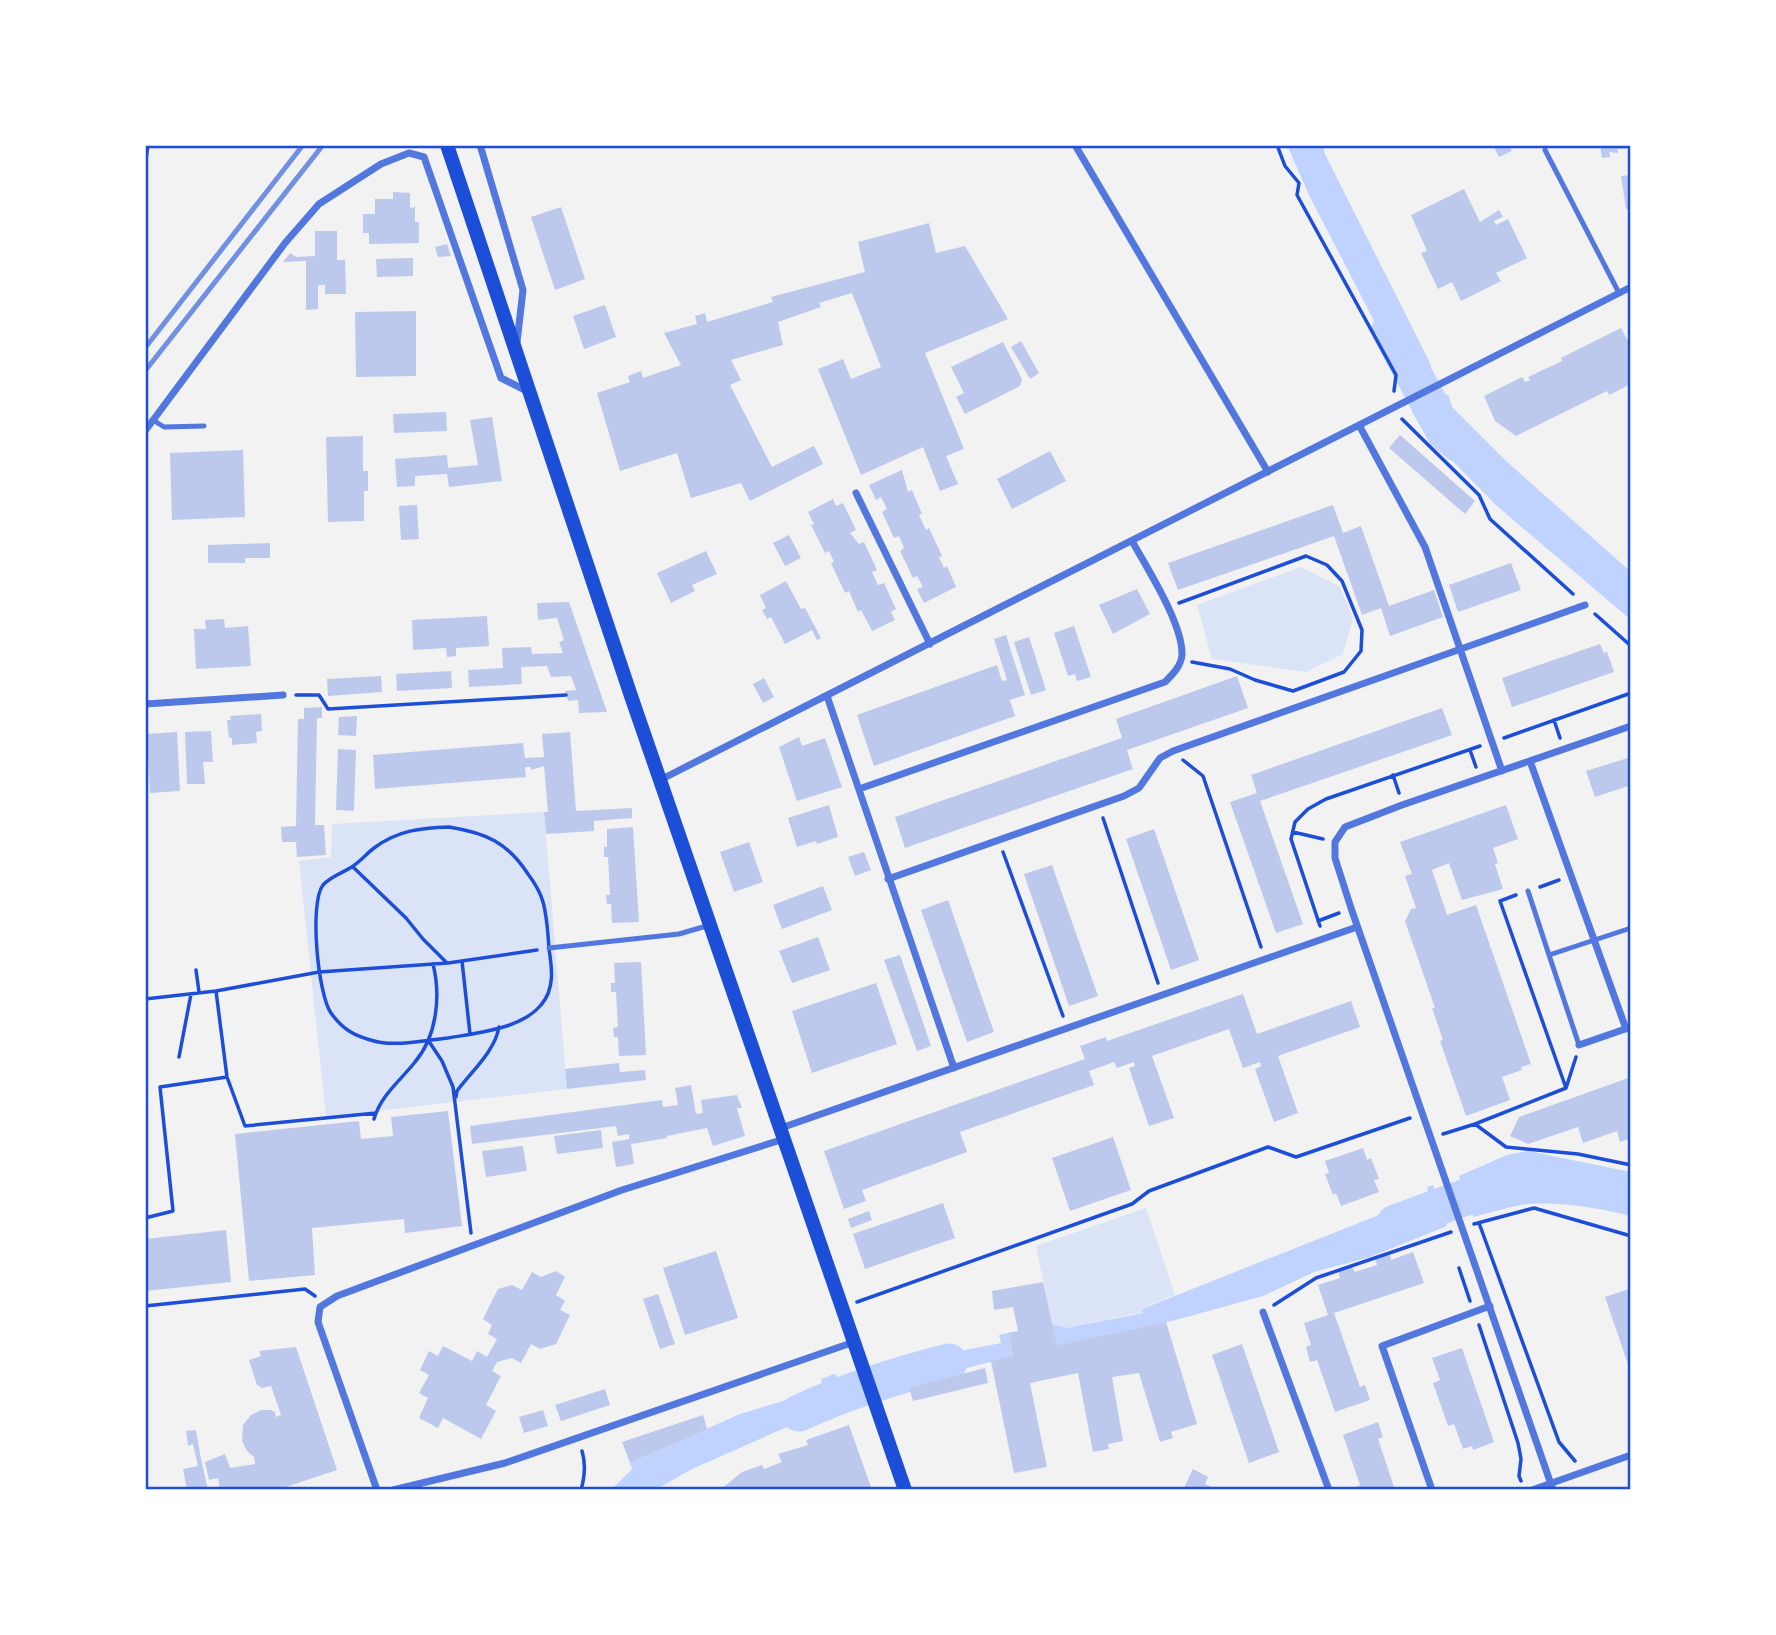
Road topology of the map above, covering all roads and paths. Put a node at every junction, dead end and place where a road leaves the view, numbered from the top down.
1 (148, 145) edge
2 (447, 145) edge
3 (480, 145) edge
4 (1075, 145) edge
5 (1277, 145) edge
6 (1545, 150) dead end
7 (145, 166) edge
8 (1631, 287) edge
9 (1619, 293) junction
10 (516, 350) junction
11 (531, 393) junction
12 (1396, 407) junction
13 (153, 420) junction
14 (1359, 425) junction
15 (204, 426) dead end
16 (145, 430) edge
17 (1268, 472) junction
18 (856, 493) dead end
19 (1132, 541) junction
20 (1585, 605) junction
21 (1167, 607) junction
22 (930, 644) junction
23 (1631, 646) edge
24 (1460, 648) junction
25 (1180, 660) junction
26 (283, 695) joint
27 (566, 695) dead end
28 (827, 696) junction
29 (145, 704) edge
30 (1631, 726) edge
31 (1173, 751) junction
32 (1530, 761) junction
33 (1502, 771) junction
34 (660, 780) junction
35 (859, 789) junction
36 (1097, 805) junction
37 (1292, 832) dead end
38 (999, 839) junction
39 (1335, 842) junction
40 (353, 867) junction
41 (1571, 876) junction
42 (888, 879) junction
43 (1528, 891) junction
44 (1351, 908) junction
45 (1318, 921) dead end
46 (710, 925) junction
47 (1357, 926) junction
48 (1631, 928) edge
49 (1594, 940) junction
50 (549, 948) junction
51 (1549, 955) junction
52 (1265, 959) junction
53 (462, 961) junction
54 (447, 963) junction
55 (433, 964) junction
56 (196, 970) dead end
57 (319, 972) junction
58 (216, 991) junction
59 (199, 993) junction
60 (191, 994) junction
61 (1162, 995) junction
62 (145, 999) edge
63 (499, 1027) junction
64 (1068, 1028) junction
65 (1628, 1028) edge
66 (470, 1034) junction
67 (428, 1040) junction
68 (1579, 1045) junction
69 (179, 1057) dead end
70 (954, 1068) junction
71 (227, 1077) junction
72 (1566, 1088) junction
73 (456, 1102) junction
74 (376, 1113) junction
75 (1422, 1114) junction
76 (374, 1119) dead end
77 (1475, 1124) junction
78 (782, 1134) junction
79 (1431, 1138) junction
80 (1631, 1165) edge
81 (145, 1218) edge
82 (1479, 1223) junction
83 (1462, 1228) junction
84 (1448, 1233) junction
85 (1631, 1236) edge
86 (1450, 1240) dead end
87 (473, 1245) junction
88 (1457, 1261) dead end
89 (325, 1304) junction
90 (145, 1306) edge
91 (1490, 1306) junction
92 (841, 1307) junction
93 (1264, 1312) joint
94 (1474, 1312) junction
95 (856, 1349) junction
96 (579, 1437) junction
97 (1631, 1455) edge
98 (1580, 1474) junction
99 (1552, 1487) edge
100 (377, 1490) edge
101 (393, 1490) edge
102 (581, 1490) edge
103 (905, 1490) edge
104 (1329, 1490) edge
105 (1432, 1490) edge
106 (1524, 1490) edge
107 (1532, 1490) edge

1 - 7 path
2 - 10 main road
3 - 10 street
4 - 17 street
5 - 12 path
6 - 9 lane
8 - 9 street
9 - 12 street
10 - 11 main road
11 - 13 street
11 - 34 main road
12 - 14 street
12 - 20 path
13 - 15 lane
13 - 16 street
14 - 17 street
14 - 24 street
17 - 19 street
18 - 22 street
19 - 21 street
19 - 22 street
20 - 23 path
20 - 24 street
21 - 25 street
21 - 25 path
22 - 28 street
24 - 31 street
24 - 33 street
25 - 35 street
26 - 27 path
26 - 29 street
28 - 34 street
28 - 35 street
30 - 32 street
31 - 36 street
31 - 52 path
32 - 33 street
32 - 41 street
33 - 39 street
34 - 46 main road
35 - 42 street
36 - 38 street
36 - 61 path
37 - 39 path
38 - 42 street
38 - 64 path
39 - 44 street
40 - 50 path
40 - 54 path
40 - 57 path
41 - 43 path
41 - 49 street
42 - 70 street
43 - 51 lane
43 - 72 path
44 - 45 path
44 - 47 street
46 - 50 lane
46 - 78 main road
47 - 52 street
47 - 75 street
48 - 49 lane
49 - 51 lane
49 - 65 street
50 - 53 path
50 - 63 path
51 - 68 lane
52 - 61 street
53 - 54 path
53 - 66 path
54 - 55 path
55 - 57 path
55 - 67 path
56 - 59 path
57 - 58 path
57 - 67 path
58 - 59 path
58 - 71 path
59 - 60 path
60 - 62 path
60 - 69 path
61 - 64 street
63 - 66 path
63 - 73 path
64 - 70 street
65 - 68 street
66 - 67 path
67 - 73 path
67 - 74 path
68 - 72 path
70 - 78 street
71 - 74 path
71 - 81 path
72 - 77 path
73 - 87 path
74 - 76 path
75 - 79 street
75 - 92 path
77 - 79 path
77 - 80 path
78 - 87 street
78 - 92 main road
79 - 83 street
82 - 83 path
82 - 85 path
82 - 98 path
83 - 84 path
83 - 91 street
84 - 86 path
84 - 93 path
87 - 89 street
88 - 94 path
89 - 90 path
89 - 100 street
91 - 94 street
91 - 99 street
92 - 95 main road
93 - 104 street
94 - 105 street
94 - 106 path
95 - 96 street
95 - 103 main road
96 - 101 street
96 - 102 path
97 - 98 street
98 - 99 street
99 - 107 street

